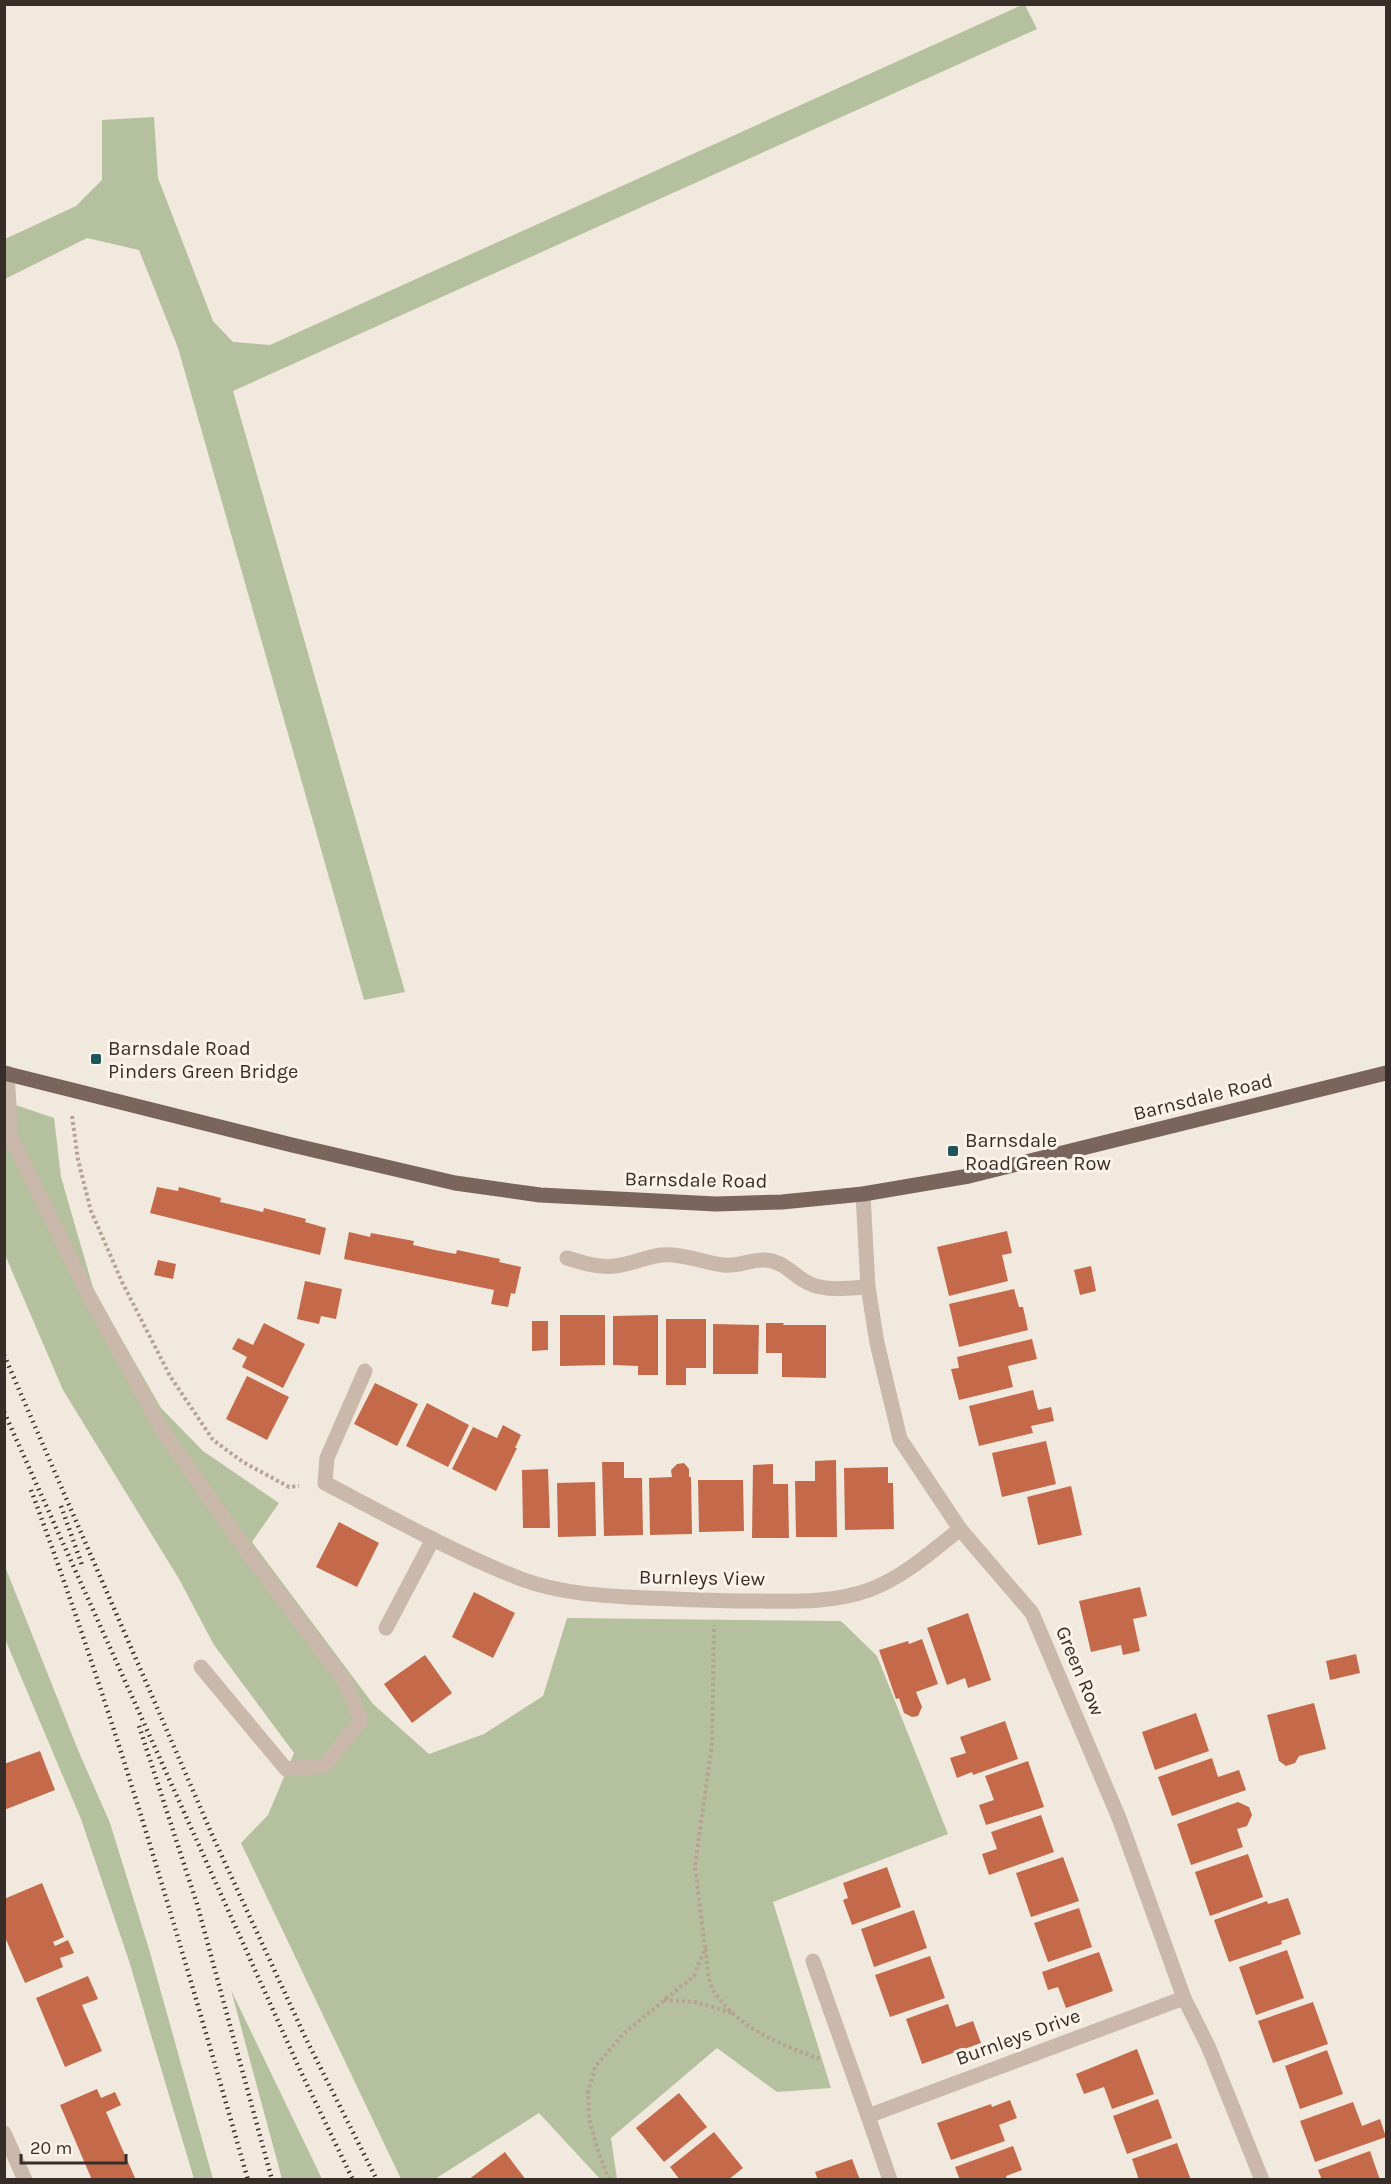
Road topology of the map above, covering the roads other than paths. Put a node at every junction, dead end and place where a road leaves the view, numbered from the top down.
1 (6, 1073) edge
2 (1386, 1073) edge
3 (863, 1194) junction
4 (567, 1258) dead end
5 (868, 1287) junction
6 (365, 1371) dead end
7 (960, 1529) junction
8 (433, 1539) junction
9 (386, 1628) dead end
10 (201, 1667) dead end
11 (813, 1961) dead end
12 (1184, 1998) junction
13 (868, 2116) junction
14 (4, 2133) edge
15 (25, 2180) edge
16 (890, 2180) edge
17 (1262, 2180) edge

1 - 3 main road, Barnsdale Road
1 - 10 street
2 - 3 main road, Barnsdale Road
3 - 5 street, Green Row
4 - 5 street
5 - 7 street, Green Row
6 - 8 street, Burnleys View
7 - 8 street, Burnleys View
7 - 12 street, Green Row
8 - 9 street
11 - 13 street
12 - 13 street, Burnleys Drive
12 - 17 street, Green Row
13 - 16 street
14 - 15 street

